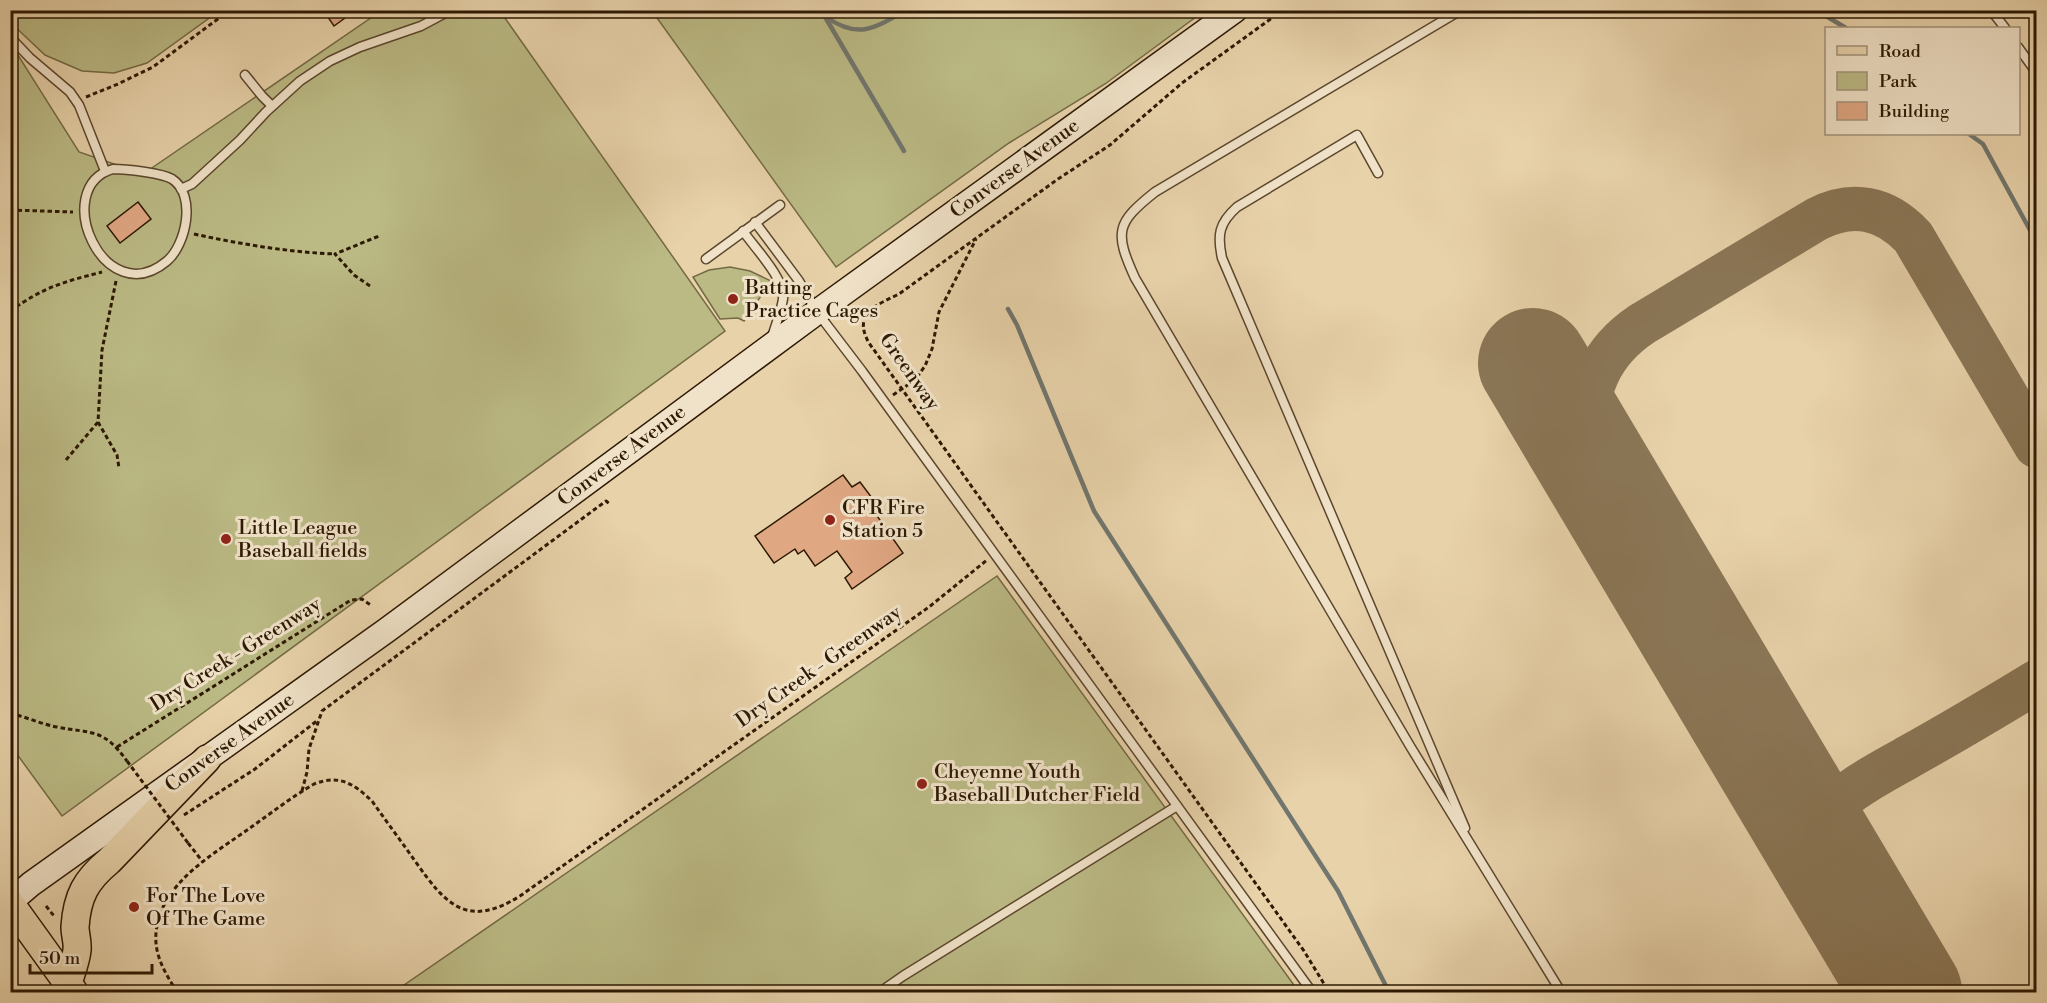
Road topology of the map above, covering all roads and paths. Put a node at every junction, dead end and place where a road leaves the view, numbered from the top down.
1 (230, 10) edge
2 (451, 10) edge
3 (1235, 10) edge
4 (1283, 10) edge
5 (1461, 10) edge
6 (1991, 10) edge
7 (2004, 27) edge
8 (10, 37) edge
9 (2020, 48) edge
10 (2037, 72) edge
11 (245, 75) dead end
12 (77, 102) junction
13 (272, 106) junction
14 (105, 171) junction
15 (1378, 173) dead end
16 (181, 189) junction
17 (780, 205) dead end
18 (10, 210) edge
19 (84, 212) junction
20 (755, 222) junction
21 (184, 231) junction
22 (743, 231) junction
23 (379, 236) dead end
24 (976, 238) junction
25 (334, 254) junction
26 (706, 259) dead end
27 (115, 268) junction
28 (370, 286) dead end
29 (10, 311) edge
30 (817, 312) junction
31 (768, 348) junction
32 (902, 389) junction
33 (884, 402) junction
34 (98, 422) junction
35 (66, 460) dead end
36 (119, 468) dead end
37 (611, 504) dead end
38 (994, 554) junction
39 (372, 606) dead end
40 (10, 713) edge
41 (318, 719) junction
42 (117, 747) junction
43 (207, 759) junction
44 (302, 792) junction
45 (1177, 806) junction
46 (167, 828) dead end
47 (1476, 853) junction
48 (203, 862) junction
49 (10, 903) edge
50 (72, 988) edge
51 (177, 993) edge
52 (880, 993) edge
53 (1311, 993) edge
54 (1329, 993) edge
55 (1561, 993) edge

1 - 12 path
2 - 13 lane
3 - 30 main road, Converse Avenue
4 - 24 path, Greenway
5 - 47 lane
6 - 7 lane
8 - 12 lane
9 - 10 lane
11 - 13 lane
12 - 14 lane
13 - 16 lane
14 - 16 lane
14 - 19 lane
15 - 47 lane
16 - 21 lane
17 - 20 lane
18 - 19 path
19 - 27 lane
20 - 22 lane
20 - 30 lane
21 - 25 path
21 - 27 lane
22 - 26 lane
22 - 31 lane
23 - 25 path
24 - 32 path
24 - 32 path, Greenway
25 - 28 path
27 - 29 path
27 - 34 path
30 - 31 main road, Converse Avenue
30 - 33 lane
31 - 43 main road, Converse Avenue
32 - 33 path
32 - 54 path, Greenway
33 - 38 lane
34 - 35 path
34 - 36 path
37 - 41 path
38 - 44 path, Dry Creek - Greenway
38 - 45 lane
39 - 42 path, Dry Creek - Greenway
40 - 42 path
41 - 44 path
41 - 46 path
42 - 48 path, bridge
43 - 49 main road, Converse Avenue
43 - 50 main road
44 - 48 path, Dry Creek - Greenway
45 - 52 lane
45 - 53 lane
47 - 55 lane
48 - 51 path, Dry Creek - Greenway
49 - 50 main road

